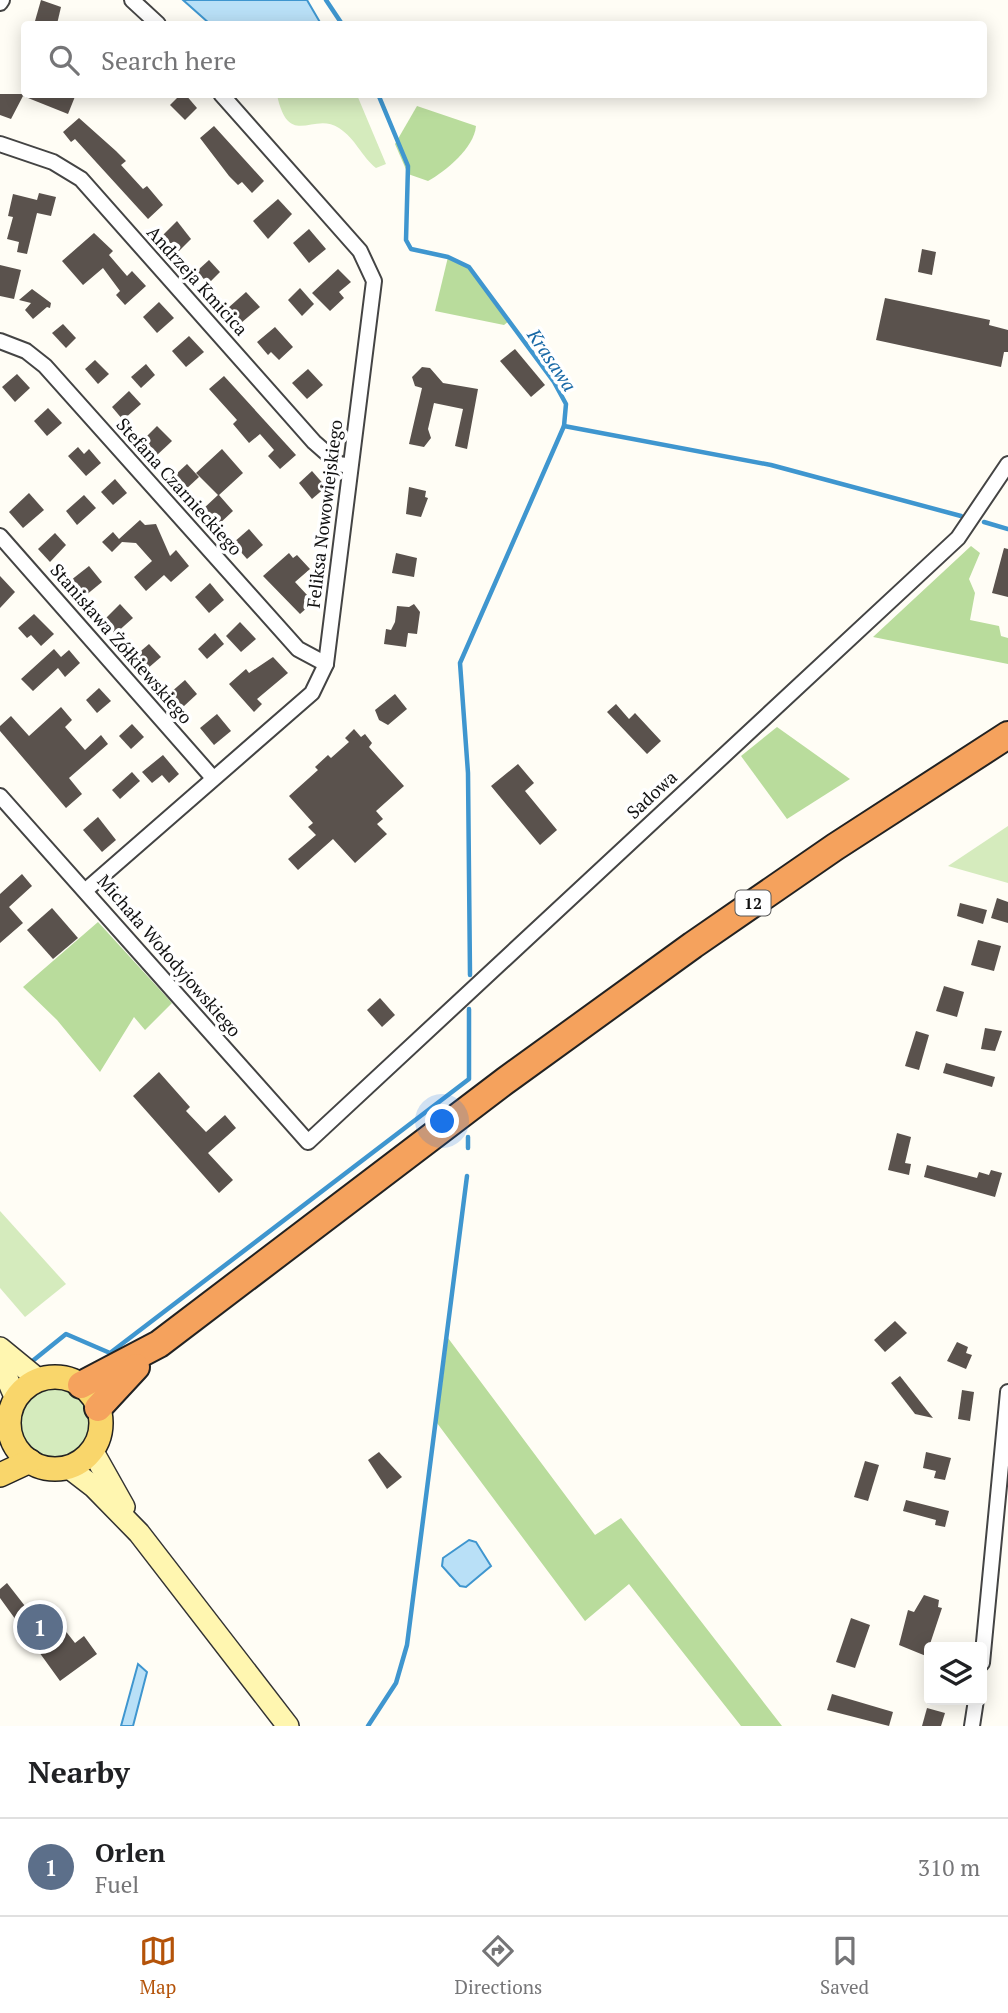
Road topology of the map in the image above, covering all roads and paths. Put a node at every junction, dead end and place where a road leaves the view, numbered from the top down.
1 (132, 0) edge
2 (155, 21) edge
3 (224, 98) edge
4 (0, 144) edge
5 (0, 341) edge
6 (1008, 464) edge
7 (350, 466) junction
8 (0, 536) edge
9 (326, 664) junction
10 (1008, 735) edge
11 (213, 778) junction
12 (0, 796) edge
13 (86, 890) junction
14 (308, 1142) joint
15 (159, 1344) junction
16 (0, 1348) edge
17 (17, 1377) edge
18 (81, 1385) junction
19 (1008, 1392) edge
20 (98, 1408) junction
21 (6, 1444) edge
22 (92, 1450) junction
23 (30, 1461) junction
24 (68, 1467) junction
25 (0, 1475) edge
26 (139, 1533) junction
27 (984, 1642) edge
28 (975, 1705) edge
29 (288, 1726) edge
30 (972, 1726) edge

1 - 2 street
3 - 7 street, Feliksa Nowowiejskiego
4 - 7 street, Andrzeja Kmicica
5 - 9 street, Stefana Czarnieckiego
6 - 14 street, Sadowa
7 - 9 street, Feliksa Nowowiejskiego
8 - 11 street, Stanisława Żółkiewskiego
9 - 11 street, Feliksa Nowowiejskiego
10 - 15 highway, 12
11 - 13 street, Feliksa Nowowiejskiego
12 - 13 street, Michała Wołodyjowskiego
13 - 14 street, Michała Wołodyjowskiego
15 - 18 highway, 12
15 - 20 highway, 12
16 - 17 main road
17 - 18 main road
17 - 21 main road
18 - 20 main road
19 - 27 street
20 - 22 main road
21 - 23 main road
22 - 24 main road
22 - 26 main road
23 - 24 main road
23 - 25 main road
24 - 26 main road
26 - 29 main road
28 - 30 street

